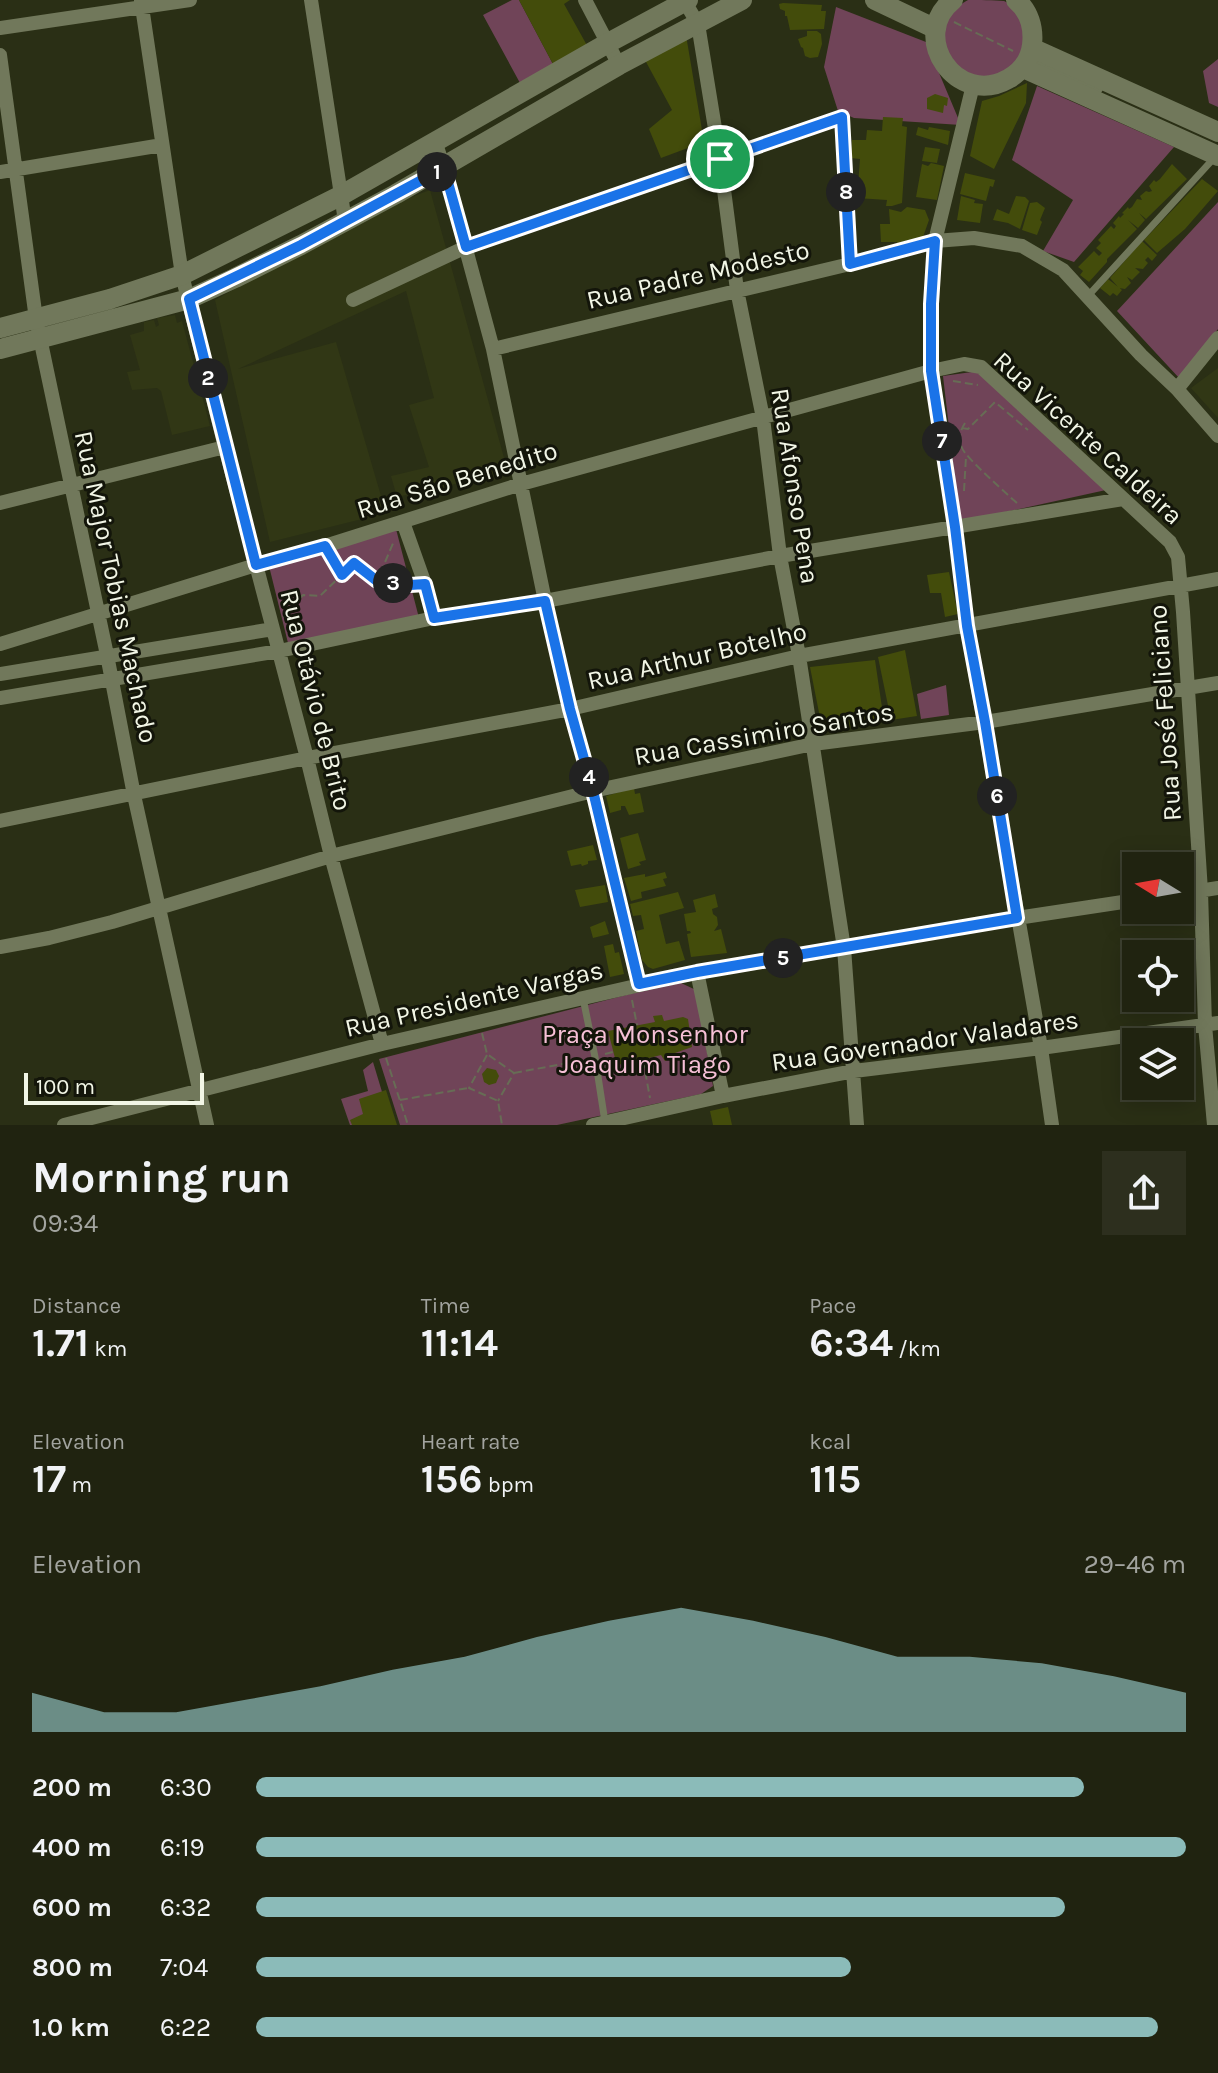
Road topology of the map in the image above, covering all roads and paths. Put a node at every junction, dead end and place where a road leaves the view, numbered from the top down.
1 (190, 0) edge
2 (311, 0) edge
3 (585, 0) edge
4 (742, 0) edge
5 (875, 0) edge
6 (1016, 0) edge
7 (687, 1) edge
8 (141, 4) edge
9 (944, 9) edge
10 (698, 24) junction
11 (0, 28) edge
12 (608, 43) junction
13 (0, 55) edge
14 (1028, 58) junction
15 (619, 65) junction
16 (973, 85) junction
17 (1218, 132) edge
18 (435, 141) junction
19 (162, 145) junction
20 (1218, 150) edge
21 (720, 159) junction
22 (444, 168) junction
23 (16, 170) junction
24 (0, 172) edge
25 (340, 196) junction
26 (293, 220) junction
27 (345, 221) junction
28 (935, 241) junction
29 (301, 245) junction
30 (466, 247) junction
31 (850, 264) junction
32 (182, 275) junction
33 (737, 290) junction
34 (1087, 297) junction
35 (189, 299) junction
36 (353, 300) dead end
37 (0, 328) edge
38 (38, 329) junction
39 (1218, 338) edge
40 (0, 349) edge
41 (493, 349) junction
42 (931, 371) junction
43 (951, 380) dead end
44 (986, 386) dead end
45 (1177, 389) junction
46 (763, 418) junction
47 (965, 423) dead end
48 (962, 428) junction
49 (1032, 433) dead end
50 (1218, 436) edge
51 (225, 447) junction
52 (966, 456) junction
53 (521, 484) junction
54 (71, 485) junction
55 (964, 495) dead end
56 (1123, 499) junction
57 (0, 503) edge
58 (1022, 509) dead end
59 (403, 522) junction
60 (955, 527) junction
61 (325, 546) junction
62 (780, 556) junction
63 (256, 565) junction
64 (342, 575) junction
65 (1218, 579) edge
66 (377, 581) junction
67 (425, 584) junction
68 (1181, 586) junction
69 (545, 601) junction
70 (98, 615) junction
71 (434, 618) junction
72 (967, 626) junction
73 (273, 629) junction
74 (0, 644) edge
75 (279, 651) junction
76 (107, 655) junction
77 (799, 656) junction
78 (0, 674) edge
79 (111, 678) junction
80 (1218, 683) edge
81 (1188, 688) junction
82 (0, 698) edge
83 (570, 709) junction
84 (985, 722) junction
85 (813, 744) junction
86 (307, 758) junction
87 (593, 791) junction
88 (134, 795) junction
89 (0, 821) edge
90 (331, 856) junction
91 (1218, 888) edge
92 (1201, 891) junction
93 (1194, 892) edge
94 (1122, 902) edge
95 (159, 909) junction
96 (1017, 918) junction
97 (0, 947) edge
98 (844, 948) junction
99 (697, 972) junction
100 (634, 986) junction
101 (583, 998) junction
102 (480, 1022) junction
103 (1211, 1024) edge
104 (637, 1025) dead end
105 (382, 1044) junction
106 (1041, 1048) junction
107 (487, 1054) junction
108 (595, 1057) junction
109 (643, 1060) dead end
110 (854, 1071) junction
111 (514, 1073) junction
112 (469, 1088) junction
113 (200, 1091) junction
114 (723, 1096) junction
115 (400, 1100) junction
116 (498, 1101) junction
117 (659, 1116) edge
118 (110, 1120) edge
119 (599, 1124) edge
120 (64, 1125) edge
121 (207, 1125) edge
122 (408, 1125) edge
123 (502, 1125) edge
124 (857, 1125) edge
125 (1052, 1125) edge
126 (1214, 1125) edge

1 - 8 street
2 - 25 street
3 - 12 street
4 - 10 main road
5 - 9 main road
6 - 14 main road
7 - 10 street, Rua Afonso Pena
7 - 12 main road
8 - 11 street
8 - 19 street, Rua Otávio de Brito
9 - 14 path
9 - 16 main road
10 - 15 main road
10 - 21 street, Rua Afonso Pena
12 - 15 street
12 - 18 main road
13 - 23 street, Rua Major Tobias Machado
14 - 16 main road
14 - 17 main road
14 - 20 main road
15 - 22 main road
16 - 28 street
18 - 22 street
18 - 25 main road
19 - 23 street
19 - 32 street, Rua Otávio de Brito
20 - 34 lane
21 - 30 street
21 - 31 street
21 - 33 street, Rua Afonso Pena
22 - 27 main road
22 - 30 street
23 - 24 street
23 - 38 street, Rua Major Tobias Machado
25 - 26 main road
25 - 27 street
26 - 29 main road
26 - 32 main road
27 - 29 main road
28 - 31 street, Rua Padre Modesto
28 - 34 street, Rua Padre Modesto
28 - 42 street
29 - 35 main road
30 - 36 street
30 - 41 street
31 - 33 street, Rua Padre Modesto
32 - 35 street, Rua Otávio de Brito
32 - 38 main road
33 - 41 street, Rua Padre Modesto
33 - 46 street, Rua Afonso Pena
34 - 45 street, Rua Padre Modesto
35 - 38 main road
35 - 51 street, Rua Otávio de Brito
37 - 38 main road
38 - 40 main road
38 - 54 street, Rua Major Tobias Machado
39 - 45 street
41 - 53 street
42 - 46 street, Rua São Benedito
42 - 56 street, Rua Vicente Caldeira
42 - 60 street
43 - 44 path
45 - 50 street, Rua Padre Modesto
46 - 53 street, Rua São Benedito
46 - 62 street, Rua Afonso Pena
47 - 48 path
48 - 49 path
48 - 52 path
51 - 54 street
51 - 63 street, Rua Otávio de Brito
52 - 55 path
52 - 58 path
53 - 59 street, Rua São Benedito
53 - 69 street
54 - 57 street
54 - 70 street, Rua Major Tobias Machado
56 - 60 street
56 - 68 street, Rua Vicente Caldeira
59 - 61 street, Rua São Benedito
59 - 66 path
59 - 67 street
60 - 62 street
60 - 72 street
61 - 63 street, Rua São Benedito
61 - 64 path
62 - 69 street
62 - 77 street, Rua Afonso Pena
63 - 70 street, Rua São Benedito
63 - 73 street, Rua Otávio de Brito
64 - 66 path
64 - 73 path
65 - 68 street, Rua Arthur Botelho
66 - 67 path
67 - 71 street
68 - 72 street, Rua Arthur Botelho
68 - 81 street, Rua José Feliciano
69 - 71 street
69 - 83 street
70 - 74 street, Rua São Benedito
70 - 76 street, Rua Major Tobias Machado
71 - 75 street
72 - 77 street, Rua Arthur Botelho
72 - 84 street
73 - 75 street, Rua Otávio de Brito
73 - 76 street
75 - 79 street
75 - 86 street, Rua Otávio de Brito
76 - 78 street
76 - 79 street, Rua Major Tobias Machado
77 - 83 street, Rua Arthur Botelho
77 - 85 street, Rua Afonso Pena
79 - 82 street
79 - 88 street, Rua Major Tobias Machado
80 - 81 street, Rua Cassimiro Santos
81 - 84 street, Rua Cassimiro Santos
81 - 92 street, Rua José Feliciano
83 - 86 street, Rua Arthur Botelho
83 - 87 street
84 - 85 street, Rua Cassimiro Santos
84 - 96 street
85 - 87 street, Rua Cassimiro Santos
85 - 98 street, Rua Afonso Pena
86 - 88 street, Rua Arthur Botelho
86 - 90 street, Rua Otávio de Brito
87 - 90 street, Rua Cassimiro Santos
87 - 100 street
88 - 89 street, Rua Arthur Botelho
88 - 95 street, Rua Major Tobias Machado
90 - 95 street, Rua Cassimiro Santos
90 - 105 street, Rua Otávio de Brito
91 - 92 street
92 - 93 street
92 - 103 street, Rua José Feliciano
94 - 96 street, Rua Presidente Vargas
95 - 97 street, Rua Cassimiro Santos
95 - 113 street, Rua Major Tobias Machado
96 - 98 street, Rua Presidente Vargas
96 - 106 street
98 - 99 street, Rua Presidente Vargas
98 - 110 street, Rua Afonso Pena
99 - 100 street, Rua Presidente Vargas
99 - 114 street
100 - 101 street, Rua Presidente Vargas
100 - 104 path
101 - 102 street, Rua Presidente Vargas
101 - 108 lane
102 - 105 street, Rua Presidente Vargas
102 - 107 path
103 - 106 street, Rua Governador Valadares
103 - 126 street, Rua José Feliciano
105 - 113 street, Rua Presidente Vargas
105 - 115 path
106 - 110 street, Rua Governador Valadares
106 - 125 street
107 - 111 path
107 - 112 path
108 - 111 path
108 - 119 lane
109 - 117 path
110 - 114 street, Rua Governador Valadares
110 - 124 street, Rua Afonso Pena
111 - 116 path
112 - 115 path
112 - 116 path
113 - 118 street, Rua Presidente Vargas
113 - 121 street, Rua Major Tobias Machado
114 - 117 street, Rua Governador Valadares
115 - 122 path
116 - 123 path
117 - 119 street, Rua Governador Valadares
118 - 120 street, Rua Presidente Vargas

